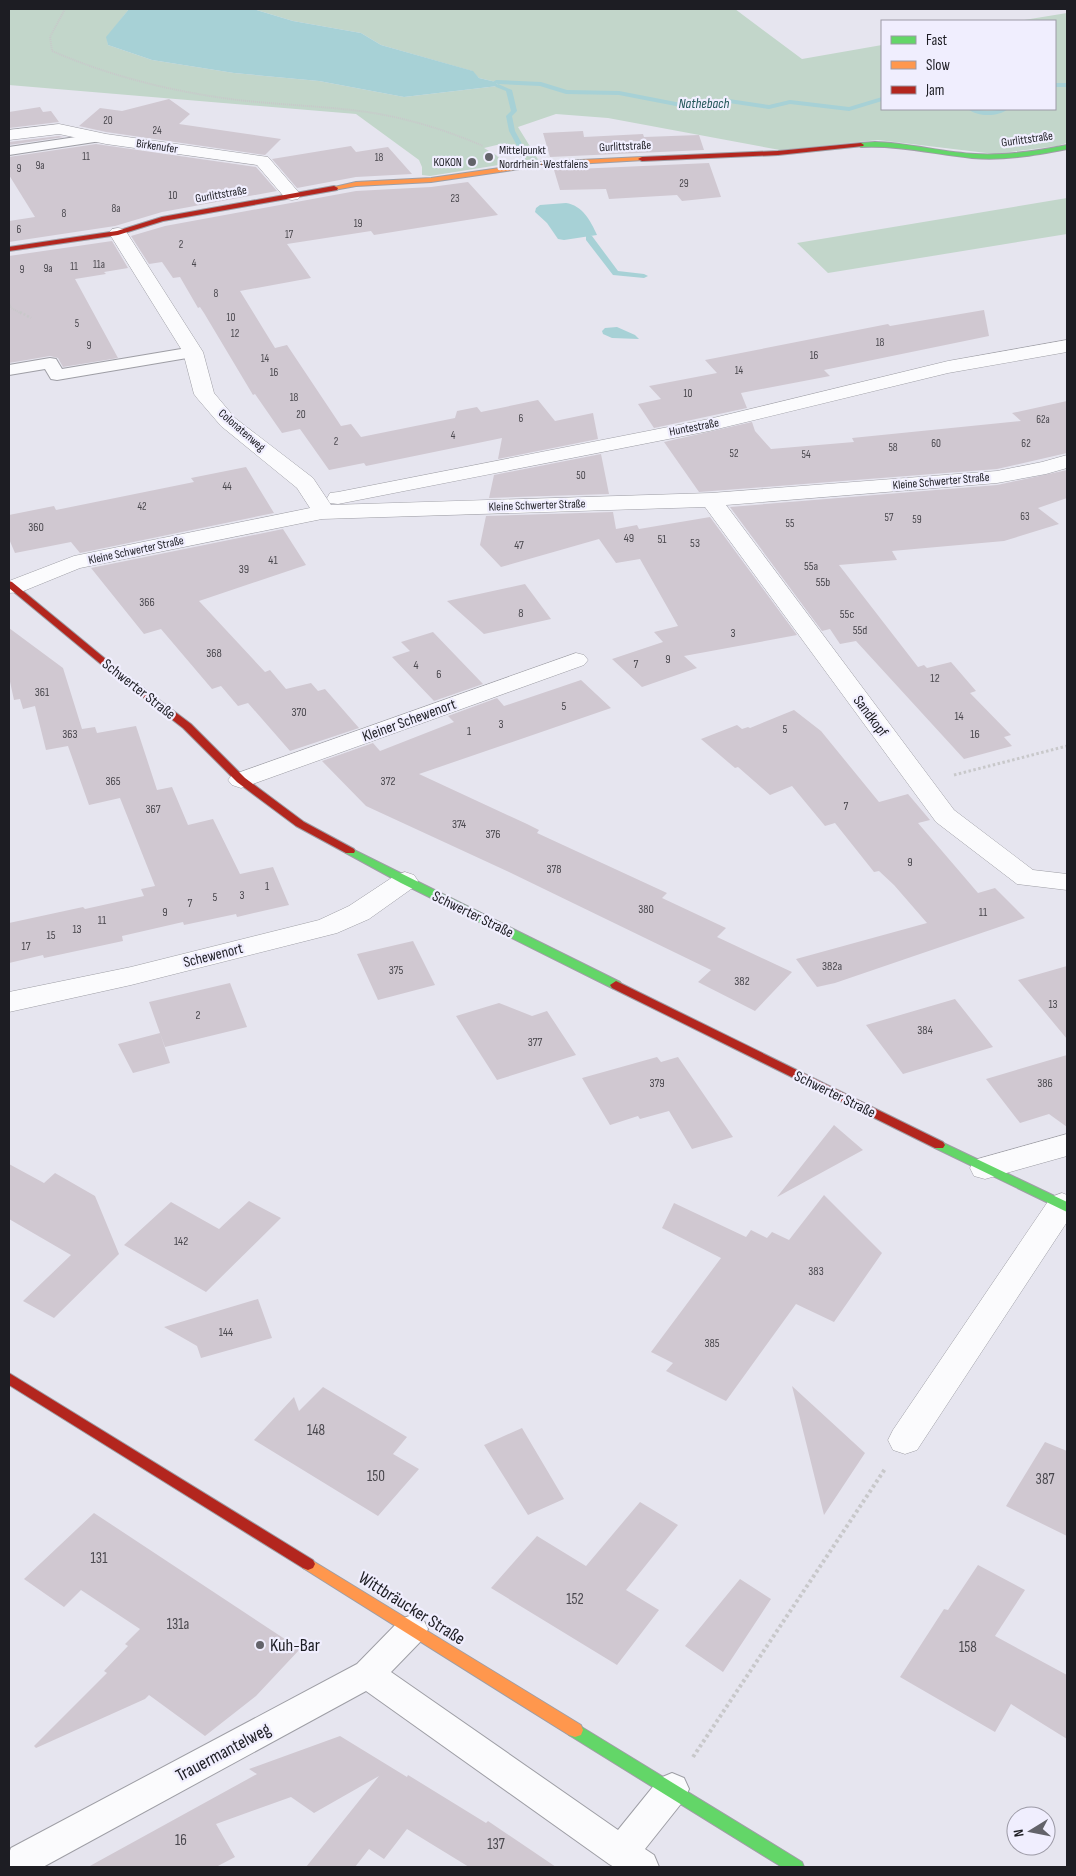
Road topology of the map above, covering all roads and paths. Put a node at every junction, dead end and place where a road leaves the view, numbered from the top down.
1 (65, 9) edge
2 (9, 135) edge
3 (96, 138) junction
4 (1067, 147) edge
5 (9, 152) edge
6 (519, 167) junction
7 (292, 195) junction
8 (118, 233) junction
9 (9, 250) edge
10 (9, 303) edge
11 (10, 308) edge
12 (31, 318) dead end
13 (1067, 346) edge
14 (193, 352) junction
15 (9, 370) edge
16 (1067, 461) edge
17 (711, 500) junction
18 (321, 507) junction
19 (11, 586) edge
20 (576, 660) dead end
21 (1067, 746) edge
22 (241, 780) junction
23 (922, 784) junction
24 (405, 881) junction
25 (1067, 882) edge
26 (9, 1002) edge
27 (1067, 1145) edge
28 (985, 1168) junction
29 (1065, 1206) edge
30 (9, 1378) edge
31 (905, 1440) joint
32 (412, 1629) junction
33 (368, 1674) junction
34 (672, 1789) junction
35 (23, 1860) dead end
36 (631, 1860) edge
37 (796, 1867) edge

1 - 6 path
2 - 3 street, Birkenufer
3 - 5 lane
3 - 7 street, Birkenufer
4 - 6 street, Gurlittstraße
6 - 7 street, Gurlittstraße
7 - 8 street, Gurlittstraße
8 - 9 street, Gurlittstraße
8 - 14 street, Colonatenweg
10 - 11 path
11 - 12 path
13 - 18 street, Huntestraße
14 - 15 lane
14 - 18 street, Colonatenweg
16 - 17 street, Kleine Schwerter Straße
17 - 18 street, Kleine Schwerter Straße
17 - 23 street, Sandkopf
18 - 19 street, Kleine Schwerter Straße
19 - 22 street, Schwerter Straße
20 - 22 street, Kleiner Schewenort
21 - 23 path
22 - 24 street, Schwerter Straße
23 - 25 street, Sandkopf
24 - 26 street, Schewenort
24 - 28 street, Schwerter Straße
27 - 28 street
28 - 29 street, Schwerter Straße
29 - 31 street, Schwerter Straße
30 - 32 street, Wittbräucker Straße
31 - 34 path
32 - 33 lane, Trauermantelweg
32 - 34 street, Wittbräucker Straße
33 - 35 lane, Trauermantelweg
33 - 36 lane
34 - 36 lane
34 - 37 street, Wittbräucker Straße

